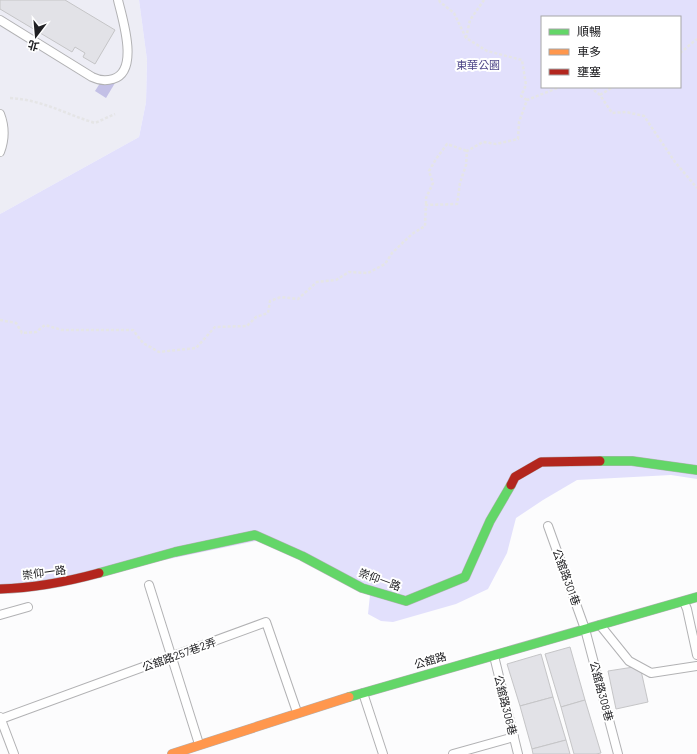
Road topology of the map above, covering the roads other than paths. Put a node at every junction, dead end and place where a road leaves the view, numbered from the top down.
1 (118, 0) edge
2 (0, 20) edge
3 (0, 114) edge
4 (0, 152) edge
5 (697, 470) edge
6 (548, 526) dead end
7 (149, 585) dead end
8 (0, 589) edge
9 (697, 597) edge
10 (684, 601) junction
11 (28, 607) dead end
12 (0, 615) edge
13 (600, 624) junction
14 (585, 629) junction
15 (494, 655) junction
16 (697, 655) edge
17 (172, 656) junction
18 (697, 666) edge
19 (362, 692) junction
20 (298, 713) junction
21 (0, 718) edge
22 (514, 737) junction
23 (201, 744) junction
24 (14, 754) edge
25 (172, 754) edge
26 (205, 754) edge
27 (383, 754) edge
28 (453, 754) edge
29 (518, 754) edge
30 (618, 754) edge

1 - 2 lane
3 - 4 lane
5 - 8 street, 崇仰一路
6 - 14 lane, 公舘路301巷
7 - 17 lane
9 - 10 street, 公舘路
10 - 13 street, 公舘路
10 - 16 lane
11 - 12 lane
13 - 14 street, 公舘路
13 - 18 lane
14 - 15 street, 公舘路
14 - 30 lane, 公舘路308巷
15 - 19 street, 公舘路
15 - 22 lane, 公舘路306巷
17 - 20 lane, 公舘路257巷2弄
17 - 21 lane, 公舘路257巷2弄
17 - 23 lane
19 - 20 street, 公舘路
19 - 27 lane
20 - 23 street, 公舘路
21 - 24 lane
22 - 28 lane
22 - 29 lane, 公舘路306巷
23 - 25 street, 公舘路
23 - 26 lane

